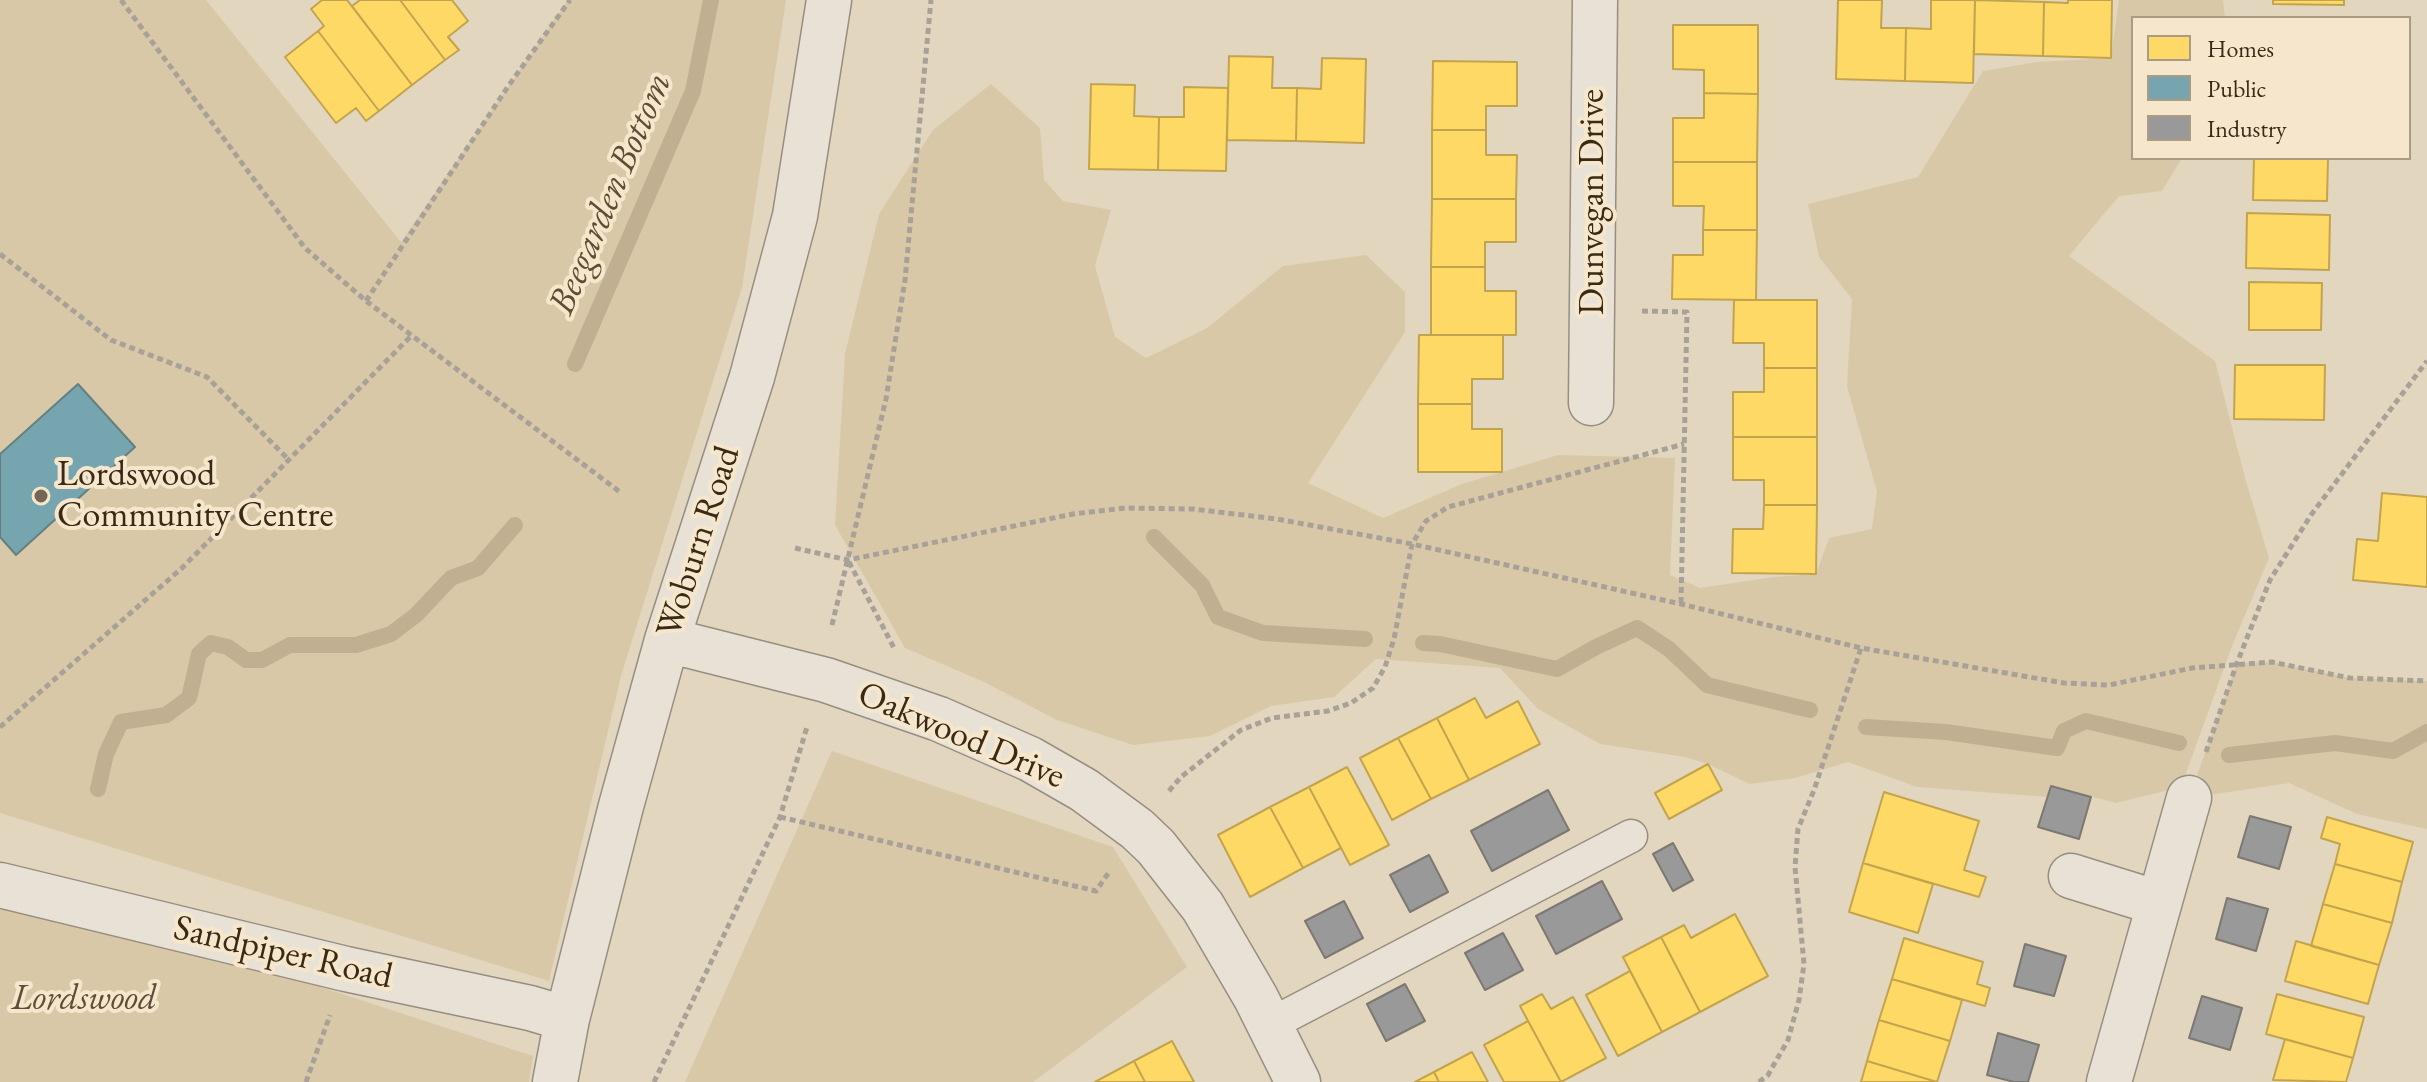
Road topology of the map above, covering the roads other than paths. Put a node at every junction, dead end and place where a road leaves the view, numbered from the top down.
1 (829, 0) edge
2 (1595, 0) edge
3 (1591, 403) dead end
4 (667, 640) junction
5 (2189, 798) road end
6 (1631, 836) dead end
7 (2071, 876) dead end
8 (0, 885) edge
9 (2158, 903) junction
10 (567, 1019) junction
11 (1269, 1025) junction
12 (555, 1082) edge
13 (1298, 1082) edge
14 (2109, 1082) edge

1 - 4 street, Woburn Road
2 - 3 street, Dunvegan Drive
4 - 10 street, Woburn Road
4 - 11 street, Oakwood Drive
5 - 9 street
6 - 11 lane
7 - 9 street
8 - 10 street, Sandpiper Road
9 - 14 street
10 - 12 street, Woburn Road
11 - 13 street, Oakwood Drive

